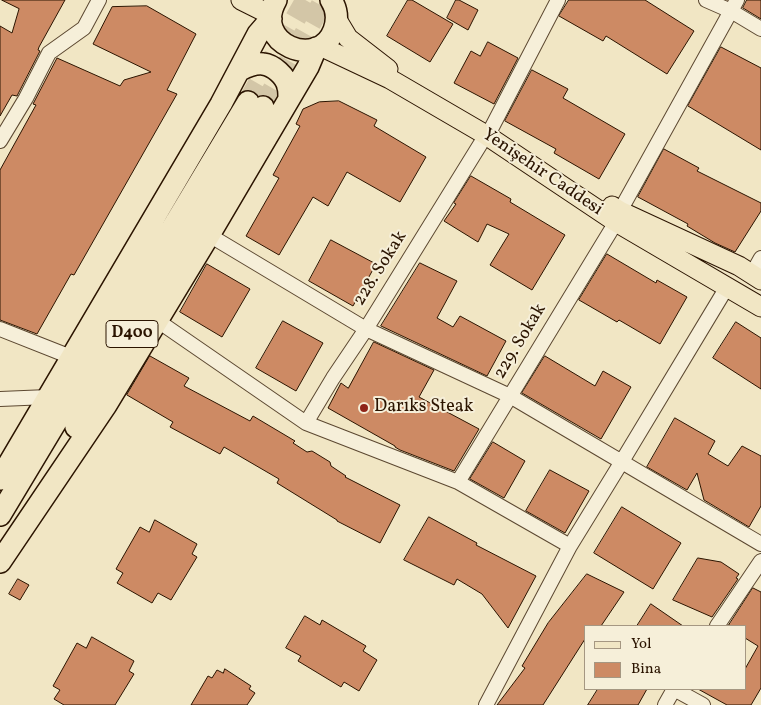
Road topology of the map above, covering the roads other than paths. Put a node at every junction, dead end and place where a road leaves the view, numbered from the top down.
1 (99, 0) edge
2 (241, 0) edge
3 (558, 0) edge
4 (706, 0) edge
5 (734, 6) edge
6 (337, 7) edge
7 (273, 12) edge
8 (761, 29) edge
9 (318, 47) junction
10 (240, 70) junction
11 (289, 98) junction
12 (489, 132) junction
13 (0, 141) edge
14 (618, 216) junction
15 (209, 235) junction
16 (758, 271) edge
17 (727, 287) junction
18 (761, 307) edge
19 (158, 321) junction
20 (366, 328) junction
21 (0, 329) edge
22 (71, 357) junction
23 (510, 396) junction
24 (48, 397) junction
25 (0, 399) edge
26 (306, 423) junction
27 (621, 462) junction
28 (0, 479) edge
29 (458, 482) junction
30 (0, 515) edge
31 (761, 544) edge
32 (570, 546) junction
33 (0, 561) edge
34 (761, 561) edge
35 (718, 625) edge
36 (673, 690) edge
37 (676, 690) edge
38 (486, 705) edge
39 (665, 705) edge
40 (703, 705) edge

1 - 13 street
2 - 7 main road
3 - 12 street, 228. Sokak
4 - 5 street
5 - 8 street
5 - 14 street, 229. Sokak
6 - 9 highway
6 - 12 main road, Yenişehir Caddesi
7 - 9 highway
7 - 10 highway
9 - 11 highway
9 - 12 main road, Yenişehir Caddesi
10 - 11 highway
10 - 22 highway
11 - 15 highway
12 - 14 main road, Yenişehir Caddesi
12 - 20 street, 228. Sokak
14 - 16 main road, Yenişehir Caddesi
14 - 17 main road, Yenişehir Caddesi
14 - 23 street, 229. Sokak
15 - 19 highway
15 - 20 street
17 - 18 main road, Yenişehir Caddesi
17 - 27 street
19 - 26 street
19 - 33 highway
20 - 23 street
20 - 26 street, 228. Sokak
21 - 22 street
22 - 24 highway
23 - 27 street
23 - 29 street, 229. Sokak
24 - 25 street
24 - 28 highway
26 - 29 street
27 - 31 street
27 - 32 street
29 - 32 street
30 - 33 highway, D400
32 - 38 street
34 - 35 street
36 - 39 street
37 - 40 street

